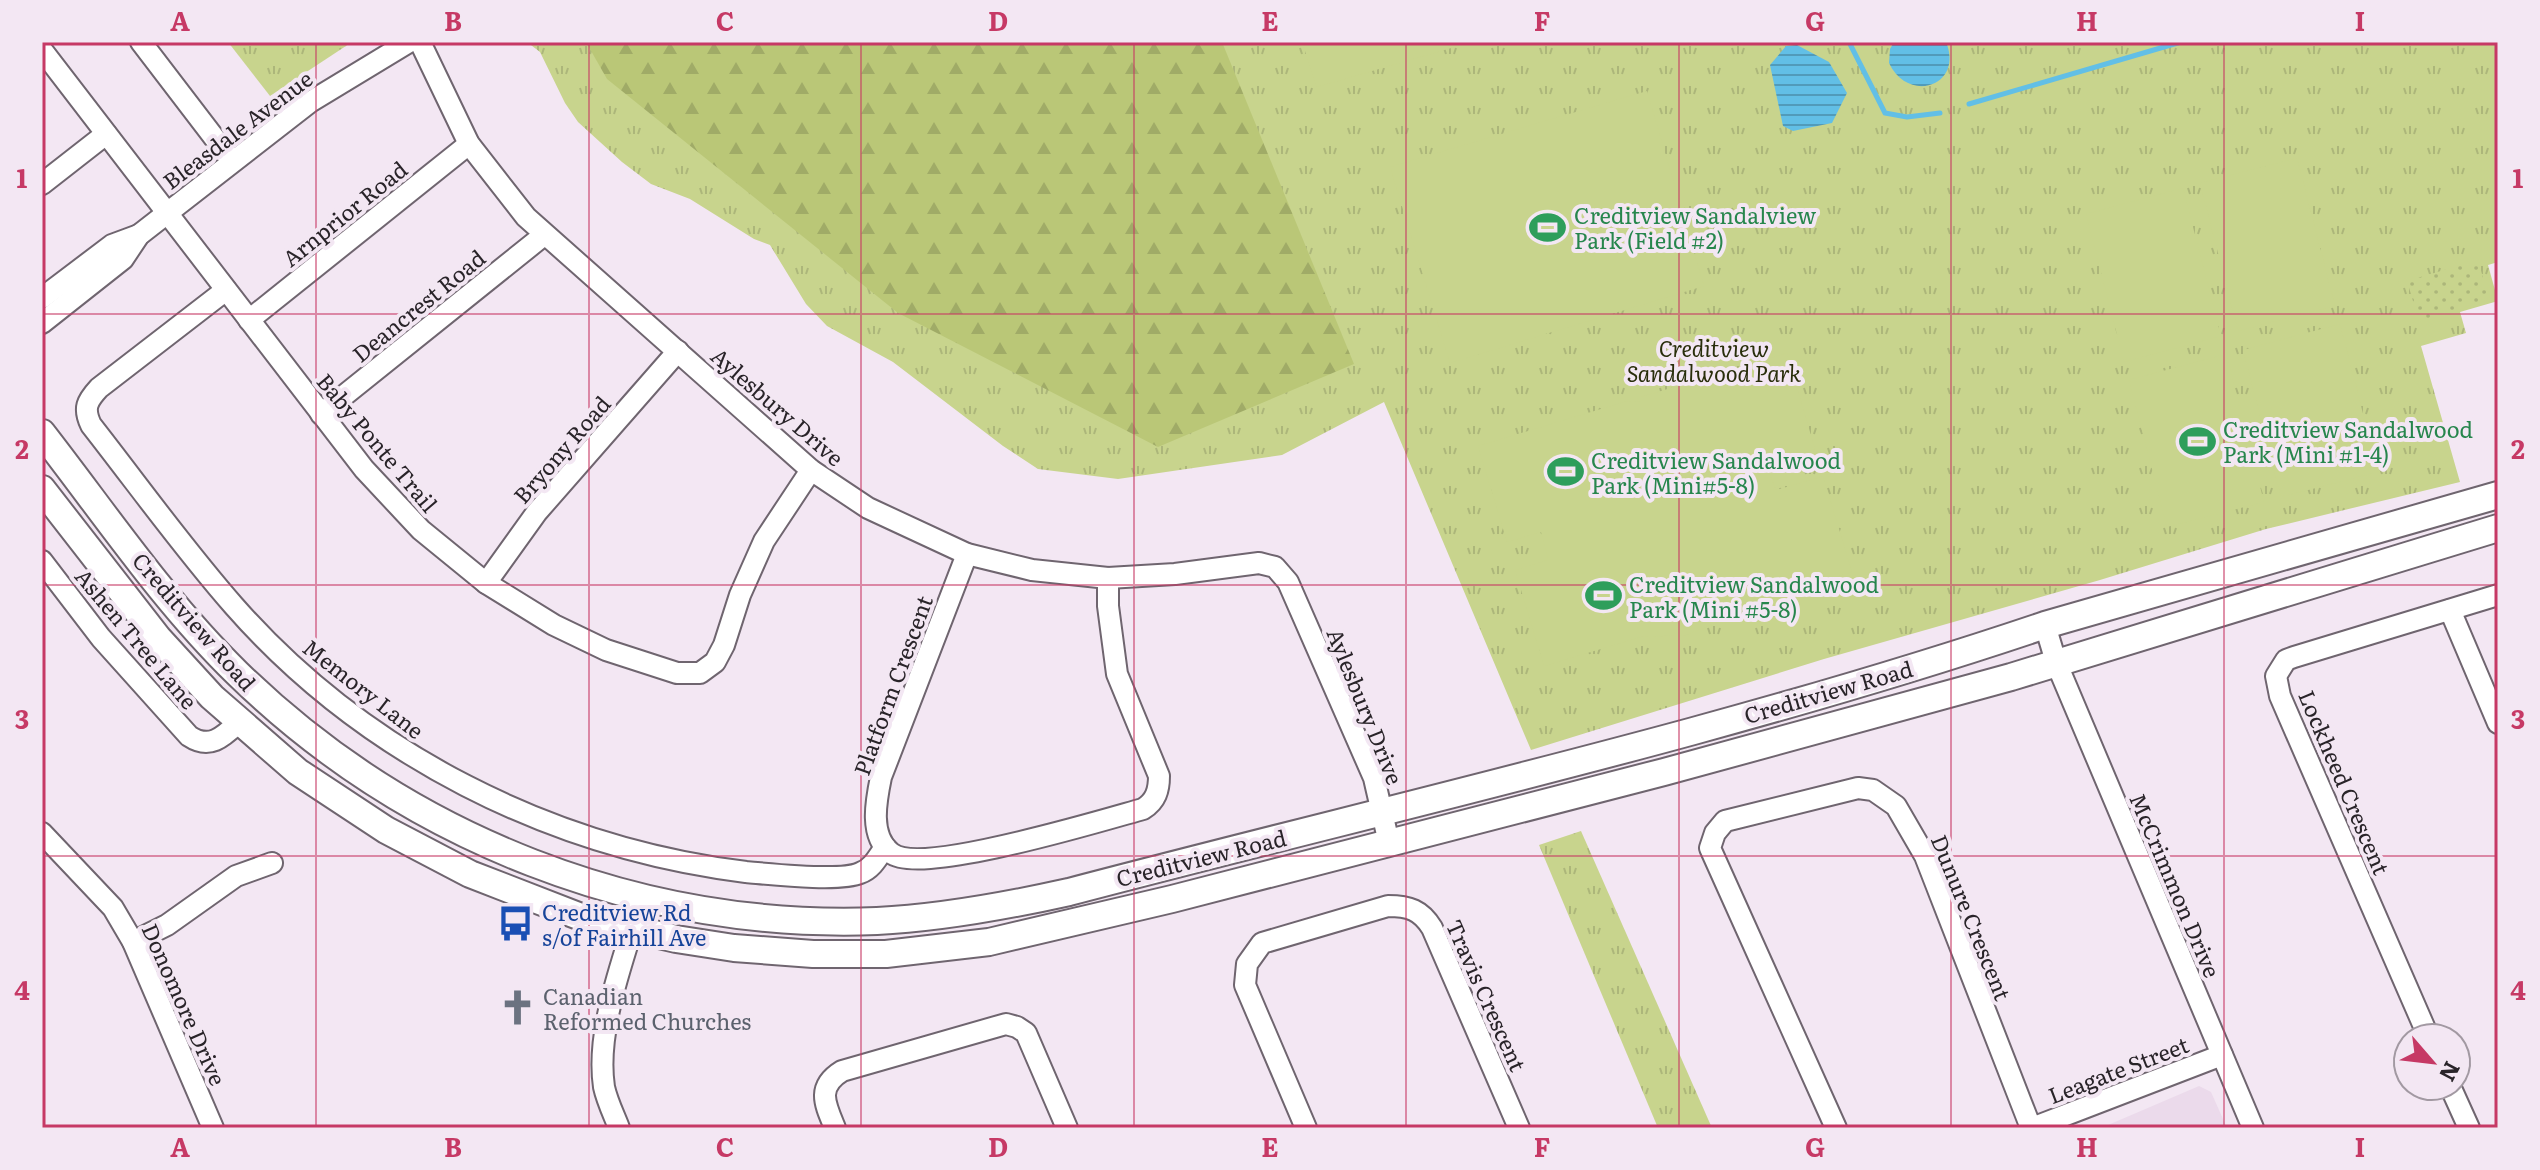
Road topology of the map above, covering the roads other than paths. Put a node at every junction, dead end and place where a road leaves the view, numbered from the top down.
1 (141, 42) edge
2 (409, 42) edge
3 (420, 42) edge
4 (42, 50) edge
5 (106, 134) junction
6 (469, 144) junction
7 (232, 161) junction
8 (42, 184) edge
9 (167, 213) junction
10 (139, 235) junction
11 (544, 235) junction
12 (226, 290) junction
13 (42, 298) edge
14 (249, 320) junction
15 (42, 323) edge
16 (678, 351) junction
17 (321, 414) junction
18 (42, 433) edge
19 (811, 470) junction
20 (42, 489) edge
21 (2498, 495) edge
22 (2498, 528) edge
23 (967, 554) junction
24 (42, 561) edge
25 (1108, 578) junction
26 (486, 583) junction
27 (2498, 595) edge
28 (2450, 610) junction
29 (2045, 625) junction
30 (2056, 662) junction
31 (239, 722) junction
32 (2498, 723) edge
33 (1381, 811) junction
34 (42, 833) edge
35 (1389, 843) junction
36 (885, 847) junction
37 (272, 863) dead end
38 (642, 897) junction
39 (633, 929) junction
40 (133, 942) junction
41 (2422, 1022) edge
42 (2222, 1055) junction
43 (2457, 1102) edge
44 (213, 1128) edge
45 (619, 1128) edge
46 (835, 1128) edge
47 (1067, 1128) edge
48 (1306, 1128) edge
49 (1519, 1128) edge
50 (1836, 1128) edge
51 (2031, 1128) edge
52 (2253, 1128) edge
53 (2469, 1128) edge

1 - 7 street
2 - 7 street, Bleasdale Avenue
3 - 6 street, Aylesbury Drive
4 - 5 street, Baby Ponte Trail
5 - 8 street
5 - 9 street, Baby Ponte Trail
6 - 11 street, Aylesbury Drive
6 - 14 street, Arnprior Road
7 - 9 street, Bleasdale Avenue
9 - 10 street, Bleasdale Avenue
9 - 12 street, Baby Ponte Trail
10 - 13 street, Bleasdale Avenue
10 - 15 street, Bleasdale Avenue
11 - 16 street, Aylesbury Drive
11 - 17 street, Deancrest Road
12 - 14 street, Baby Ponte Trail
12 - 36 street, Memory Lane
14 - 17 street, Baby Ponte Trail
16 - 19 street, Aylesbury Drive
16 - 26 street, Bryony Road
17 - 26 street, Baby Ponte Trail
18 - 38 main road, Creditview Road
19 - 23 street, Aylesbury Drive
19 - 26 street, Baby Ponte Trail
20 - 31 main road, Creditview Road
21 - 29 main road, Creditview Road
22 - 30 main road, Creditview Road
23 - 25 street, Aylesbury Drive
23 - 36 street, Platform Crescent
24 - 31 street, Ashen Tree Lane
25 - 33 street, Aylesbury Drive
25 - 36 street
27 - 28 street, Lockheed Crescent
28 - 32 street
28 - 41 street, Lockheed Crescent
29 - 30 street, McCrimmon Drive
29 - 33 main road, Creditview Road
30 - 35 main road, Creditview Road
30 - 42 street, McCrimmon Drive
31 - 39 main road, Creditview Road
33 - 35 street, Aylesbury Drive
33 - 38 main road, Creditview Road
34 - 40 street, Donomore Drive
35 - 39 main road, Creditview Road
37 - 40 street
38 - 39 street
39 - 45 street
40 - 44 street, Donomore Drive
42 - 51 street, Leagate Street
42 - 52 street, McCrimmon Drive
43 - 53 street
46 - 47 street
48 - 49 street, Travis Crescent
50 - 51 street, Dunure Crescent

